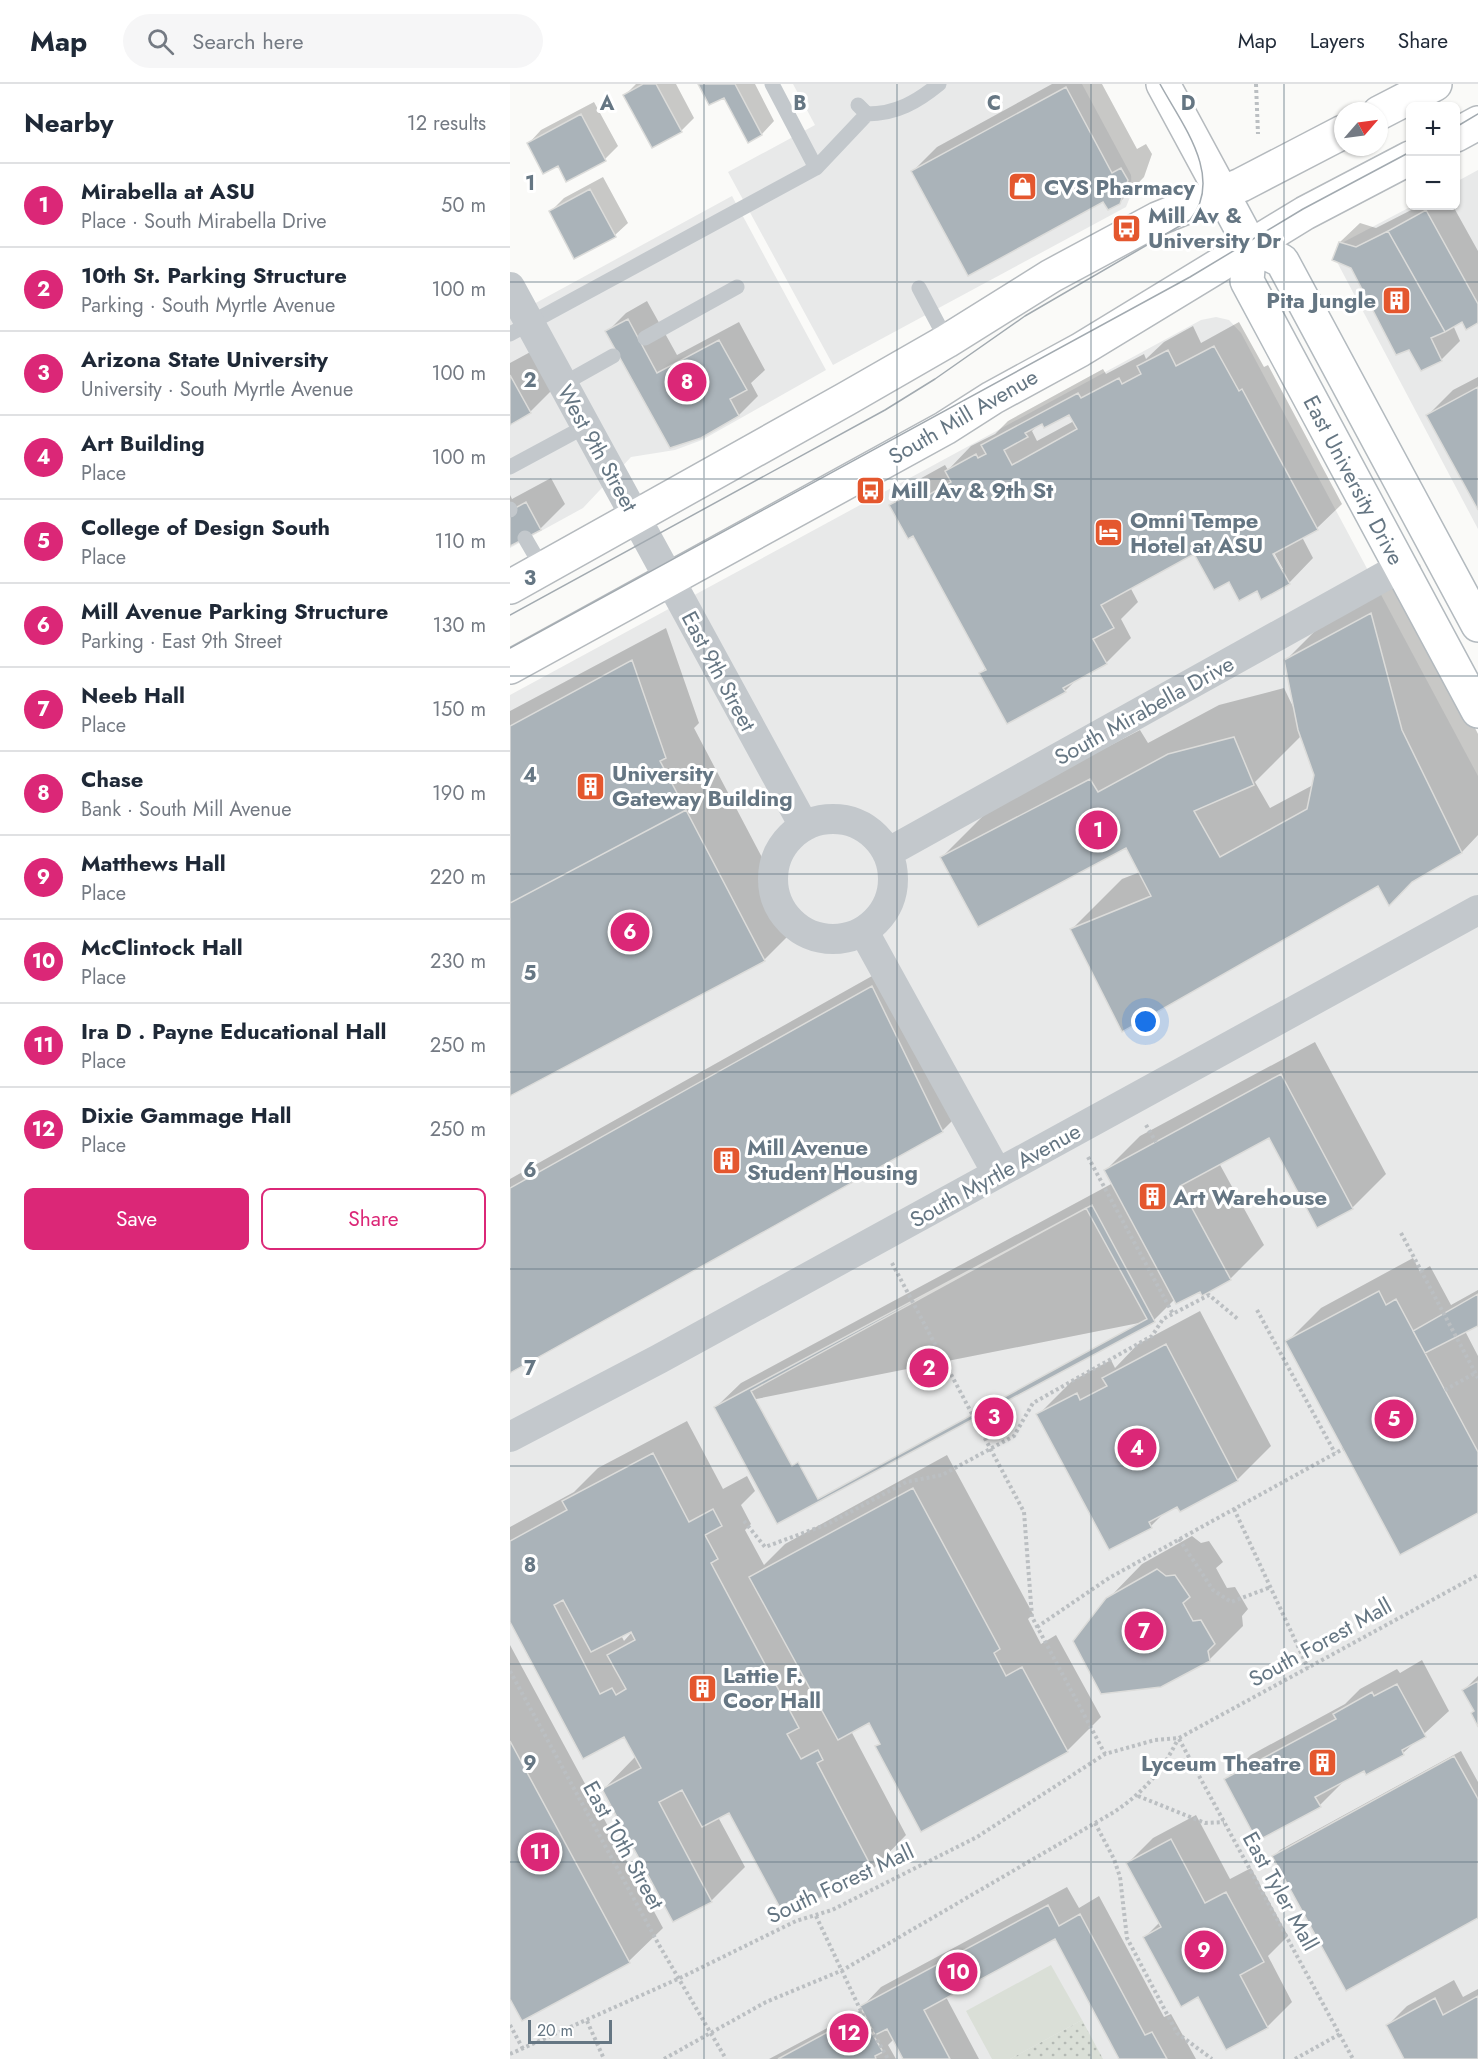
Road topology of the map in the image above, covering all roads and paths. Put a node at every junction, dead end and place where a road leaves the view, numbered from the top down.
1 (772, 84) edge
2 (939, 84) edge
3 (1163, 84) edge
4 (1256, 84) edge
5 (1435, 84) edge
6 (1388, 108) edge
7 (1478, 123) edge
8 (1460, 132) edge
9 (1258, 134) dead end
10 (1334, 136) edge
11 (1406, 160) edge
12 (816, 168) junction
13 (1222, 192) junction
14 (1250, 245) junction
15 (510, 287) edge
16 (737, 287) dead end
17 (919, 288) dead end
18 (520, 328) edge
19 (645, 338) dead end
20 (947, 341) junction
21 (613, 356) dead end
22 (563, 384) junction
23 (586, 426) junction
24 (510, 467) edge
25 (636, 518) junction
26 (525, 538) dead end
27 (1401, 567) junction
28 (543, 569) junction
29 (668, 579) junction
30 (510, 587) edge
31 (1478, 626) edge
32 (510, 667) edge
33 (1478, 711) edge
34 (804, 826) junction
35 (887, 853) junction
36 (1478, 910) edge
37 (864, 932) junction
38 (1143, 1120) dead end
39 (1156, 1142) dead end
40 (1085, 1151) dead end
41 (997, 1173) junction
42 (1401, 1233) dead end
43 (879, 1239) junction
44 (1257, 1310) dead end
45 (1173, 1314) junction
46 (1239, 1320) dead end
47 (1475, 1372) junction
48 (1478, 1378) edge
49 (1445, 1390) dead end
50 (510, 1437) edge
51 (990, 1448) junction
52 (1343, 1449) dead end
53 (1335, 1453) junction
54 (1234, 1509) junction
55 (744, 1521) dead end
56 (1179, 1539) junction
57 (1478, 1575) edge
58 (1270, 1587) junction
59 (1037, 1627) junction
60 (1308, 1668) junction
61 (510, 1671) edge
62 (1179, 1738) junction
63 (1105, 1754) junction
64 (1138, 1796) junction
65 (1224, 1822) junction
66 (1095, 1823) junction
67 (816, 1916) junction
68 (843, 1970) junction
69 (680, 1978) junction
70 (587, 2021) junction
71 (510, 2025) edge
72 (711, 2033) junction
73 (1340, 2034) junction
74 (523, 2049) junction
75 (510, 2054) edge
76 (604, 2059) edge
77 (664, 2059) edge
78 (726, 2059) edge
79 (888, 2059) edge
80 (1212, 2059) edge
81 (1295, 2059) edge
82 (1353, 2059) edge

1 - 12 lane
2 - 12 lane
3 - 13 main road
4 - 9 path
5 - 6 main road
7 - 8 main road
10 - 13 main road
11 - 14 main road, South Mill Avenue
12 - 18 lane
13 - 14 main road
13 - 20 main road
14 - 27 main road, East University Drive
14 - 29 main road, South Mill Avenue
14 - 31 main road, East University Drive
15 - 18 street, West 9th Street
16 - 19 lane
17 - 20 lane
18 - 22 street, West 9th Street
20 - 25 main road
21 - 22 lane
22 - 23 street, West 9th Street
23 - 24 lane
23 - 25 street, West 9th Street
25 - 28 main road
25 - 29 street, West 9th Street
26 - 28 lane
27 - 33 main road, East University Drive
27 - 35 street, South Mirabella Drive
28 - 30 main road
29 - 32 main road, South Mill Avenue
29 - 34 street, East 9th Street
34 - 35 street
34 - 37 street
35 - 37 street
36 - 41 street, South Myrtle Avenue
37 - 41 street
38 - 39 path
40 - 45 path
41 - 43 street, South Myrtle Avenue
42 - 47 path
43 - 50 street, South Myrtle Avenue
43 - 51 path
44 - 53 path
45 - 46 path
45 - 51 path
47 - 48 path
47 - 49 path
51 - 55 path
51 - 59 path
52 - 53 path
53 - 54 path
54 - 56 path
54 - 58 path
56 - 58 path
56 - 59 path
57 - 60 path, South Forest Mall
58 - 60 path
59 - 63 path
60 - 62 path, South Forest Mall
61 - 69 path, East 10th Street
62 - 63 path, South Forest Mall
62 - 64 path
62 - 65 path, East Tyler Mall
63 - 67 path, South Forest Mall
64 - 65 path
64 - 66 path
65 - 73 path, East Tyler Mall
66 - 68 path
66 - 80 path
67 - 68 path
67 - 69 path, South Forest Mall
68 - 72 path
68 - 79 path
69 - 70 path, South Forest Mall
69 - 72 path, East 10th Street
70 - 74 path, South Forest Mall
70 - 76 path
71 - 74 path
72 - 77 path
72 - 78 path, East 10th Street
73 - 81 path
73 - 82 path, East Tyler Mall
74 - 75 path, South Forest Mall

